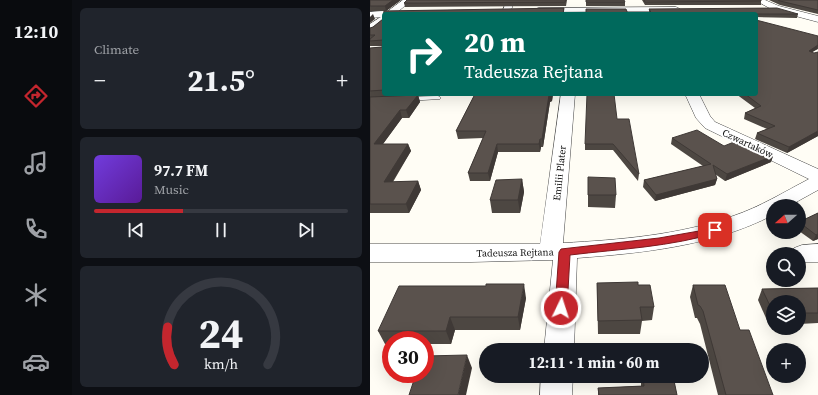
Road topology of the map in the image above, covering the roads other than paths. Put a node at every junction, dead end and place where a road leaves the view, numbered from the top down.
1 (408, 0) edge
2 (511, 0) edge
3 (653, 0) edge
4 (759, 0) edge
5 (776, 8) junction
6 (657, 9) junction
7 (683, 9) edge
8 (756, 9) edge
9 (507, 10) edge
10 (530, 10) edge
11 (411, 11) edge
12 (390, 12) edge
13 (400, 12) edge
14 (577, 12) edge
15 (382, 14) edge
16 (370, 15) edge
17 (818, 19) edge
18 (382, 20) edge
19 (370, 29) edge
20 (568, 96) edge
21 (693, 96) edge
22 (438, 98) dead end
23 (396, 100) edge
24 (816, 183) edge
25 (787, 199) edge
26 (766, 210) edge
27 (557, 252) junction
28 (370, 253) edge
29 (559, 343) edge
30 (557, 383) edge
31 (556, 395) edge

1 - 12 street
2 - 9 street
3 - 6 street
4 - 5 street
5 - 8 street
5 - 17 street
6 - 7 street
6 - 14 street
10 - 14 street
11 - 13 street
15 - 16 street
18 - 19 street
20 - 27 street, Emilii Plater
21 - 24 street, Czwartaków
22 - 23 lane
24 - 25 street, Tadeusza Rejtana
26 - 27 street, Tadeusza Rejtana
27 - 28 street, Tadeusza Rejtana
27 - 29 street, Emilii Plater
30 - 31 street

